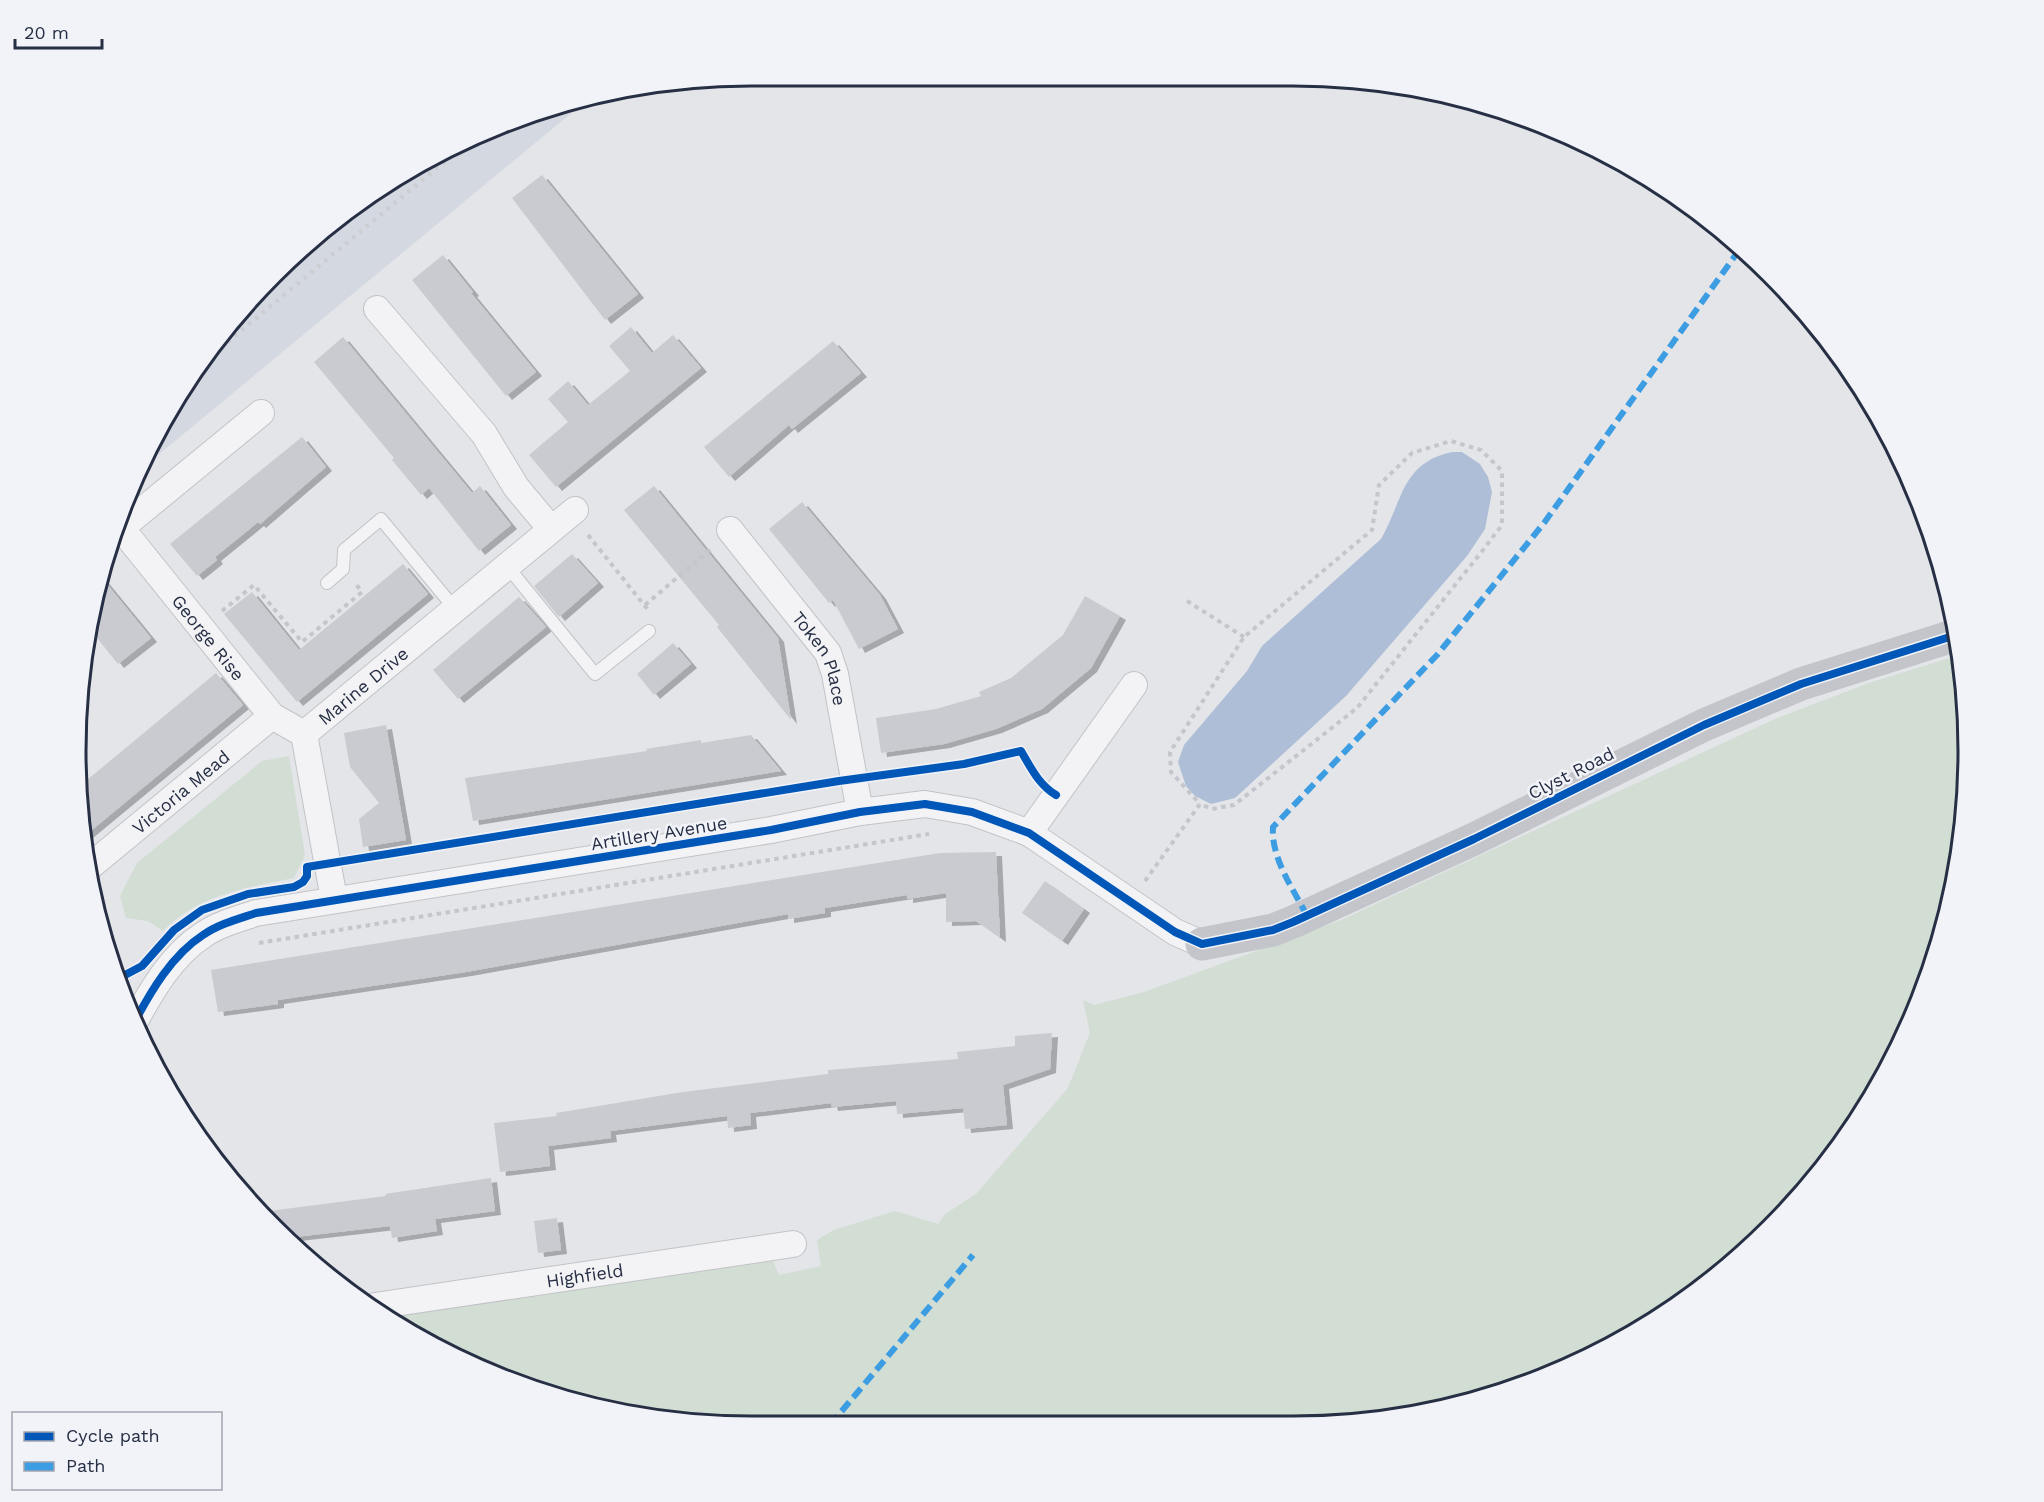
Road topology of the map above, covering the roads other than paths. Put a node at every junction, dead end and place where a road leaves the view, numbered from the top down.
1 (377, 309) dead end
2 (261, 413) dead end
3 (573, 512) road end
4 (125, 525) edge
5 (550, 529) junction
6 (731, 531) road end
7 (121, 538) edge
8 (507, 566) junction
9 (327, 583) dead end
10 (455, 609) junction
11 (649, 631) road end
12 (1949, 637) edge
13 (1134, 685) dead end
14 (272, 716) junction
15 (304, 734) junction
16 (860, 812) junction
17 (1029, 833) junction
18 (95, 862) edge
19 (334, 899) junction
20 (1202, 944) joint
21 (140, 1014) edge
22 (794, 1244) dead end
23 (382, 1305) edge

1 - 5 street
2 - 4 street, George Rise
3 - 5 street, Marine Drive
5 - 8 street, Marine Drive
6 - 16 street, Token Place
7 - 14 street, George Rise
8 - 10 street, Marine Drive
8 - 11 lane
9 - 10 lane
10 - 15 street, Marine Drive
12 - 20 street, Clyst Road
13 - 17 street
14 - 15 street, George Rise
14 - 18 street, Victoria Mead
15 - 19 street, Marine Drive
16 - 17 street, Artillery Avenue
16 - 19 street, Artillery Avenue
17 - 20 street, Artillery Avenue
19 - 21 street, Artillery Avenue
22 - 23 street, Highfield

